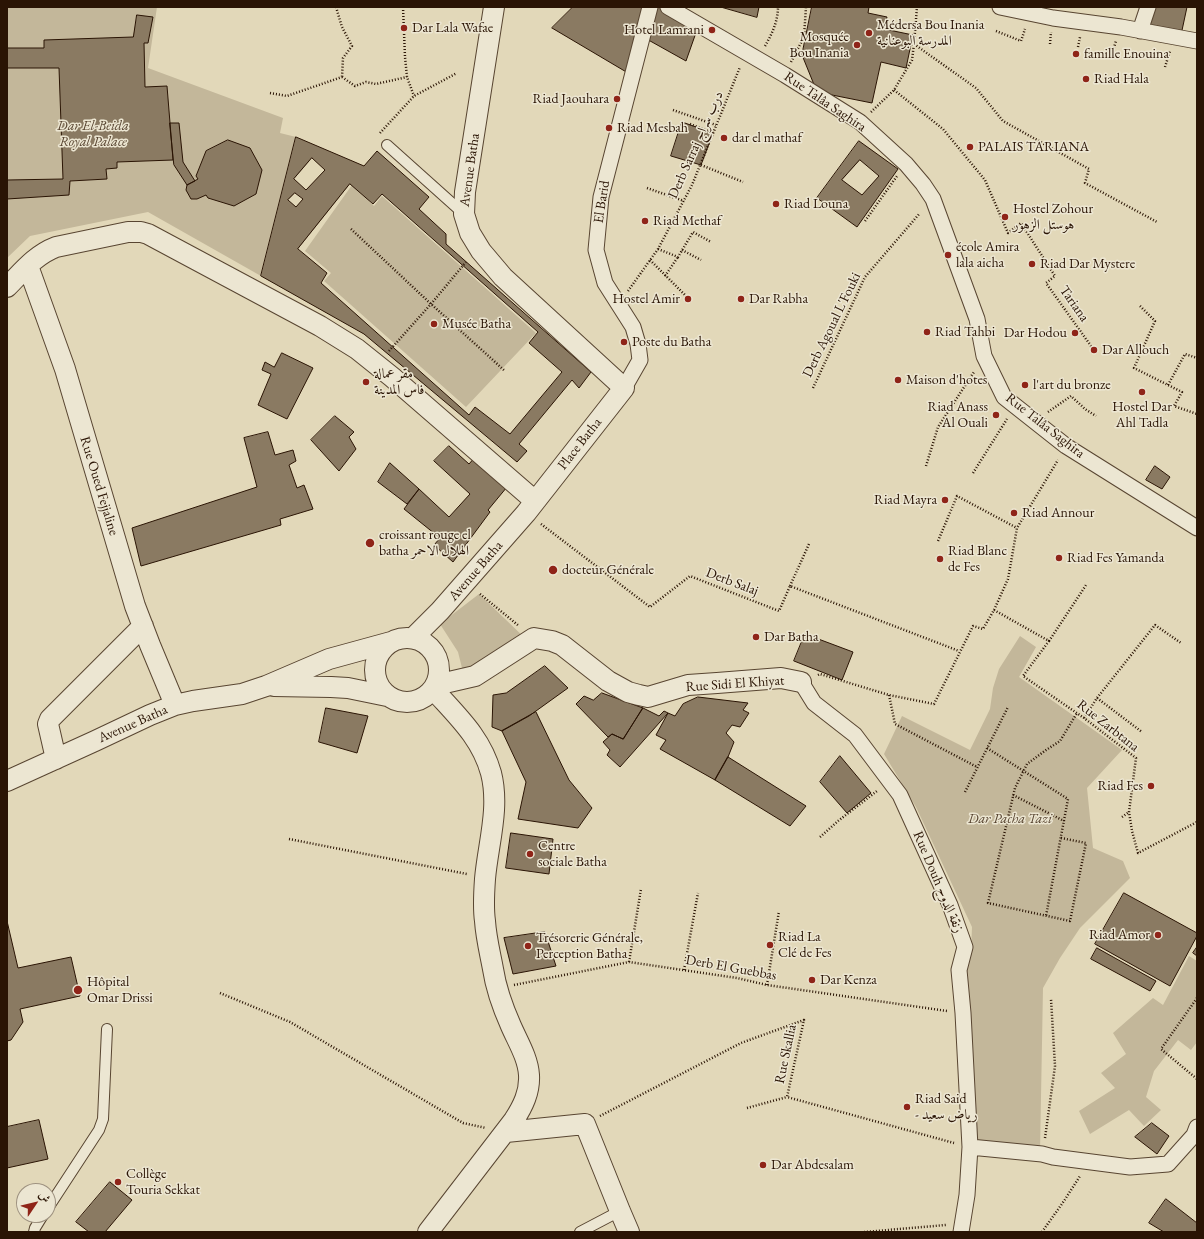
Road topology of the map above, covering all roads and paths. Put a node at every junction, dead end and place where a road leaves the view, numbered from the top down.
1 (336, 7) edge
2 (403, 7) edge
3 (494, 7) edge
4 (650, 7) edge
5 (668, 7) edge
6 (778, 7) edge
7 (806, 7) edge
8 (917, 7) edge
9 (1000, 7) edge
10 (1148, 7) edge
11 (1030, 13) junction
12 (996, 31) dead end
13 (1140, 31) junction
14 (1197, 41) edge
15 (914, 44) junction
16 (752, 55) junction
17 (457, 72) dead end
18 (785, 75) junction
19 (342, 77) junction
20 (408, 77) junction
21 (894, 90) junction
22 (270, 93) dead end
23 (414, 96) junction
24 (673, 110) dead end
25 (860, 122) junction
26 (690, 124) dead end
27 (716, 125) junction
28 (713, 133) junction
29 (377, 136) dead end
30 (387, 145) dead end
31 (906, 164) junction
32 (701, 165) junction
33 (743, 182) dead end
34 (647, 188) dead end
35 (933, 198) junction
36 (684, 201) junction
37 (464, 214) junction
38 (864, 221) dead end
39 (1157, 222) dead end
40 (351, 229) dead end
41 (711, 242) dead end
42 (658, 248) junction
43 (682, 250) junction
44 (678, 257) junction
45 (650, 260) junction
46 (701, 260) dead end
47 (466, 262) dead end
48 (28, 266) junction
49 (665, 276) junction
50 (7, 287) edge
51 (685, 295) dead end
52 (431, 304) junction
53 (619, 304) junction
54 (1140, 306) dead end
55 (1091, 346) dead end
56 (984, 356) junction
57 (1197, 358) edge
58 (378, 365) junction
59 (505, 371) dead end
60 (1168, 385) junction
61 (624, 388) junction
62 (813, 388) dead end
63 (1015, 405) junction
64 (1047, 412) dead end
65 (1197, 414) edge
66 (1096, 416) dead end
67 (1066, 446) junction
68 (926, 466) dead end
69 (973, 473) dead end
70 (531, 507) junction
71 (1017, 528) junction
72 (1197, 528) edge
73 (938, 541) dead end
74 (809, 544) dead end
75 (466, 582) junction
76 (1086, 585) dead end
77 (790, 586) junction
78 (994, 610) junction
79 (143, 626) junction
80 (413, 638) junction
81 (534, 638) junction
82 (1049, 641) junction
83 (391, 642) junction
84 (1180, 643) dead end
85 (959, 651) junction
86 (800, 682) junction
87 (266, 686) junction
88 (435, 687) junction
89 (889, 694) junction
90 (387, 696) junction
91 (1097, 698) junction
92 (175, 705) junction
93 (1008, 707) dead end
94 (1077, 713) junction
95 (1084, 718) junction
96 (1142, 732) dead end
97 (987, 748) junction
98 (56, 759) junction
99 (977, 767) junction
100 (1024, 771) junction
101 (7, 781) edge
102 (890, 781) junction
103 (965, 792) dead end
104 (1013, 795) junction
105 (1129, 812) junction
106 (1122, 817) dead end
107 (1064, 821) junction
108 (1197, 822) edge
109 (820, 837) dead end
110 (1061, 838) junction
111 (289, 839) dead end
112 (486, 878) junction
113 (641, 888) dead end
114 (698, 894) dead end
115 (779, 911) dead end
116 (1046, 916) junction
117 (629, 962) junction
118 (684, 970) junction
119 (767, 984) junction
120 (497, 989) junction
121 (220, 993) dead end
122 (1197, 998) edge
123 (1051, 999) dead end
124 (963, 1013) junction
125 (107, 1029) dead end
126 (1197, 1079) edge
127 (787, 1097) junction
128 (747, 1108) dead end
129 (586, 1124) junction
130 (1197, 1127) edge
131 (506, 1132) junction
132 (970, 1147) junction
133 (1042, 1154) junction
134 (1088, 1162) junction
135 (56, 1196) edge
136 (620, 1212) junction
137 (962, 1228) edge
138 (428, 1232) edge
139 (580, 1232) edge
140 (629, 1232) edge
141 (864, 1232) edge
142 (1042, 1232) edge

1 - 19 path
2 - 20 path
3 - 37 street, Avenue Batha
4 - 53 street, El Barid
5 - 16 street, Rue Talâa Saghira
6 - 16 path, Derb Sarraj درب سراج
7 - 18 path
8 - 15 path
9 - 11 street
10 - 13 street
11 - 12 path
11 - 13 street
13 - 14 street
15 - 21 path
15 - 39 path
16 - 18 street, Rue Talâa Saghira
16 - 27 path, Derb Sarraj درب سراج
17 - 23 path
18 - 25 street, Rue Talâa Saghira
19 - 20 path
19 - 22 path
20 - 23 path
21 - 25 path
21 - 55 path, Tariana
23 - 29 path
24 - 27 path
25 - 31 street, Rue Talâa Saghira
26 - 28 path
27 - 28 path, Derb Sarraj درب سراج
28 - 32 path, Derb Sarraj درب سراج
30 - 37 lane
31 - 35 street, Rue Talâa Saghira
31 - 38 path
32 - 33 path
32 - 36 path, Derb Sarraj درب سراج
34 - 36 path
35 - 56 street, Rue Talâa Saghira
35 - 62 path, Derb Agoual L'Fouki
36 - 42 path, Derb Sarraj درب سراج
37 - 61 street, Avenue Batha
40 - 52 path
41 - 43 path
42 - 44 path
42 - 45 path, Derb Sarraj درب سراج
43 - 44 path
43 - 46 path
44 - 49 path
45 - 49 path
45 - 53 path, Derb Sarraj درب سراج
47 - 52 path
48 - 50 street
48 - 58 street
48 - 79 street, Rue Oued Fejjaline
49 - 51 path
52 - 58 path
52 - 59 path
53 - 61 street, El Barid
54 - 60 path
56 - 63 street, Rue Talâa Saghira
56 - 68 path
57 - 60 path
58 - 70 street
60 - 65 path
61 - 70 street, Place Batha
63 - 67 street, Rue Talâa Saghira
63 - 69 path
64 - 66 path
67 - 71 path
67 - 72 street, Rue Talâa Saghira
70 - 75 street, Avenue Batha
70 - 77 path, Derb Salaj
71 - 73 path
71 - 78 path
74 - 77 path
75 - 80 street, Avenue Batha
75 - 81 path
76 - 82 path
77 - 85 path
78 - 82 path
78 - 85 path
79 - 92 street, Rue Oued Fejjaline
79 - 98 street
80 - 83 street
80 - 88 street
81 - 86 street, Rue Sidi El Khiyat
81 - 88 street
82 - 94 path, Rue Zarbtana
83 - 87 street, Avenue Batha
83 - 90 street
84 - 91 path
85 - 89 path
86 - 89 path
86 - 102 street, Rue Douh زنقة الدوح
87 - 90 street, Avenue Batha
87 - 92 street, Avenue Batha
88 - 90 street
88 - 112 street
89 - 99 path
91 - 95 path
91 - 96 path
92 - 98 street, Avenue Batha
93 - 97 path
94 - 95 path, Rue Zarbtana
94 - 100 path
95 - 105 path, Rue Zarbtana
97 - 99 path
97 - 100 path
98 - 101 street, Avenue Batha
99 - 103 path
100 - 104 path
100 - 107 path
102 - 109 path
102 - 124 street, Rue Douh زنقة الدوح
104 - 107 path
104 - 116 path
105 - 106 path
105 - 108 path, Rue Zarbtana
107 - 110 path
110 - 116 path
110 - 116 path
111 - 112 path
112 - 120 street
113 - 117 path
114 - 118 path
115 - 119 path
117 - 118 path, Derb El Guebbas
117 - 120 path, Derb El Guebbas
118 - 119 path, Derb El Guebbas
119 - 124 path, Derb El Guebbas
120 - 131 street
121 - 131 path
122 - 126 path
123 - 133 path
124 - 132 street, Rue Douh زنقة الدوح
125 - 135 lane
127 - 128 path
127 - 129 path, Rue Skallia
127 - 132 path, Rue Skallia
129 - 131 street
129 - 136 street
130 - 134 street
131 - 138 street
132 - 133 street
132 - 137 street, Rue Douh زنقة الدوح
133 - 134 street
134 - 142 path
136 - 139 lane
136 - 140 street
137 - 141 path

